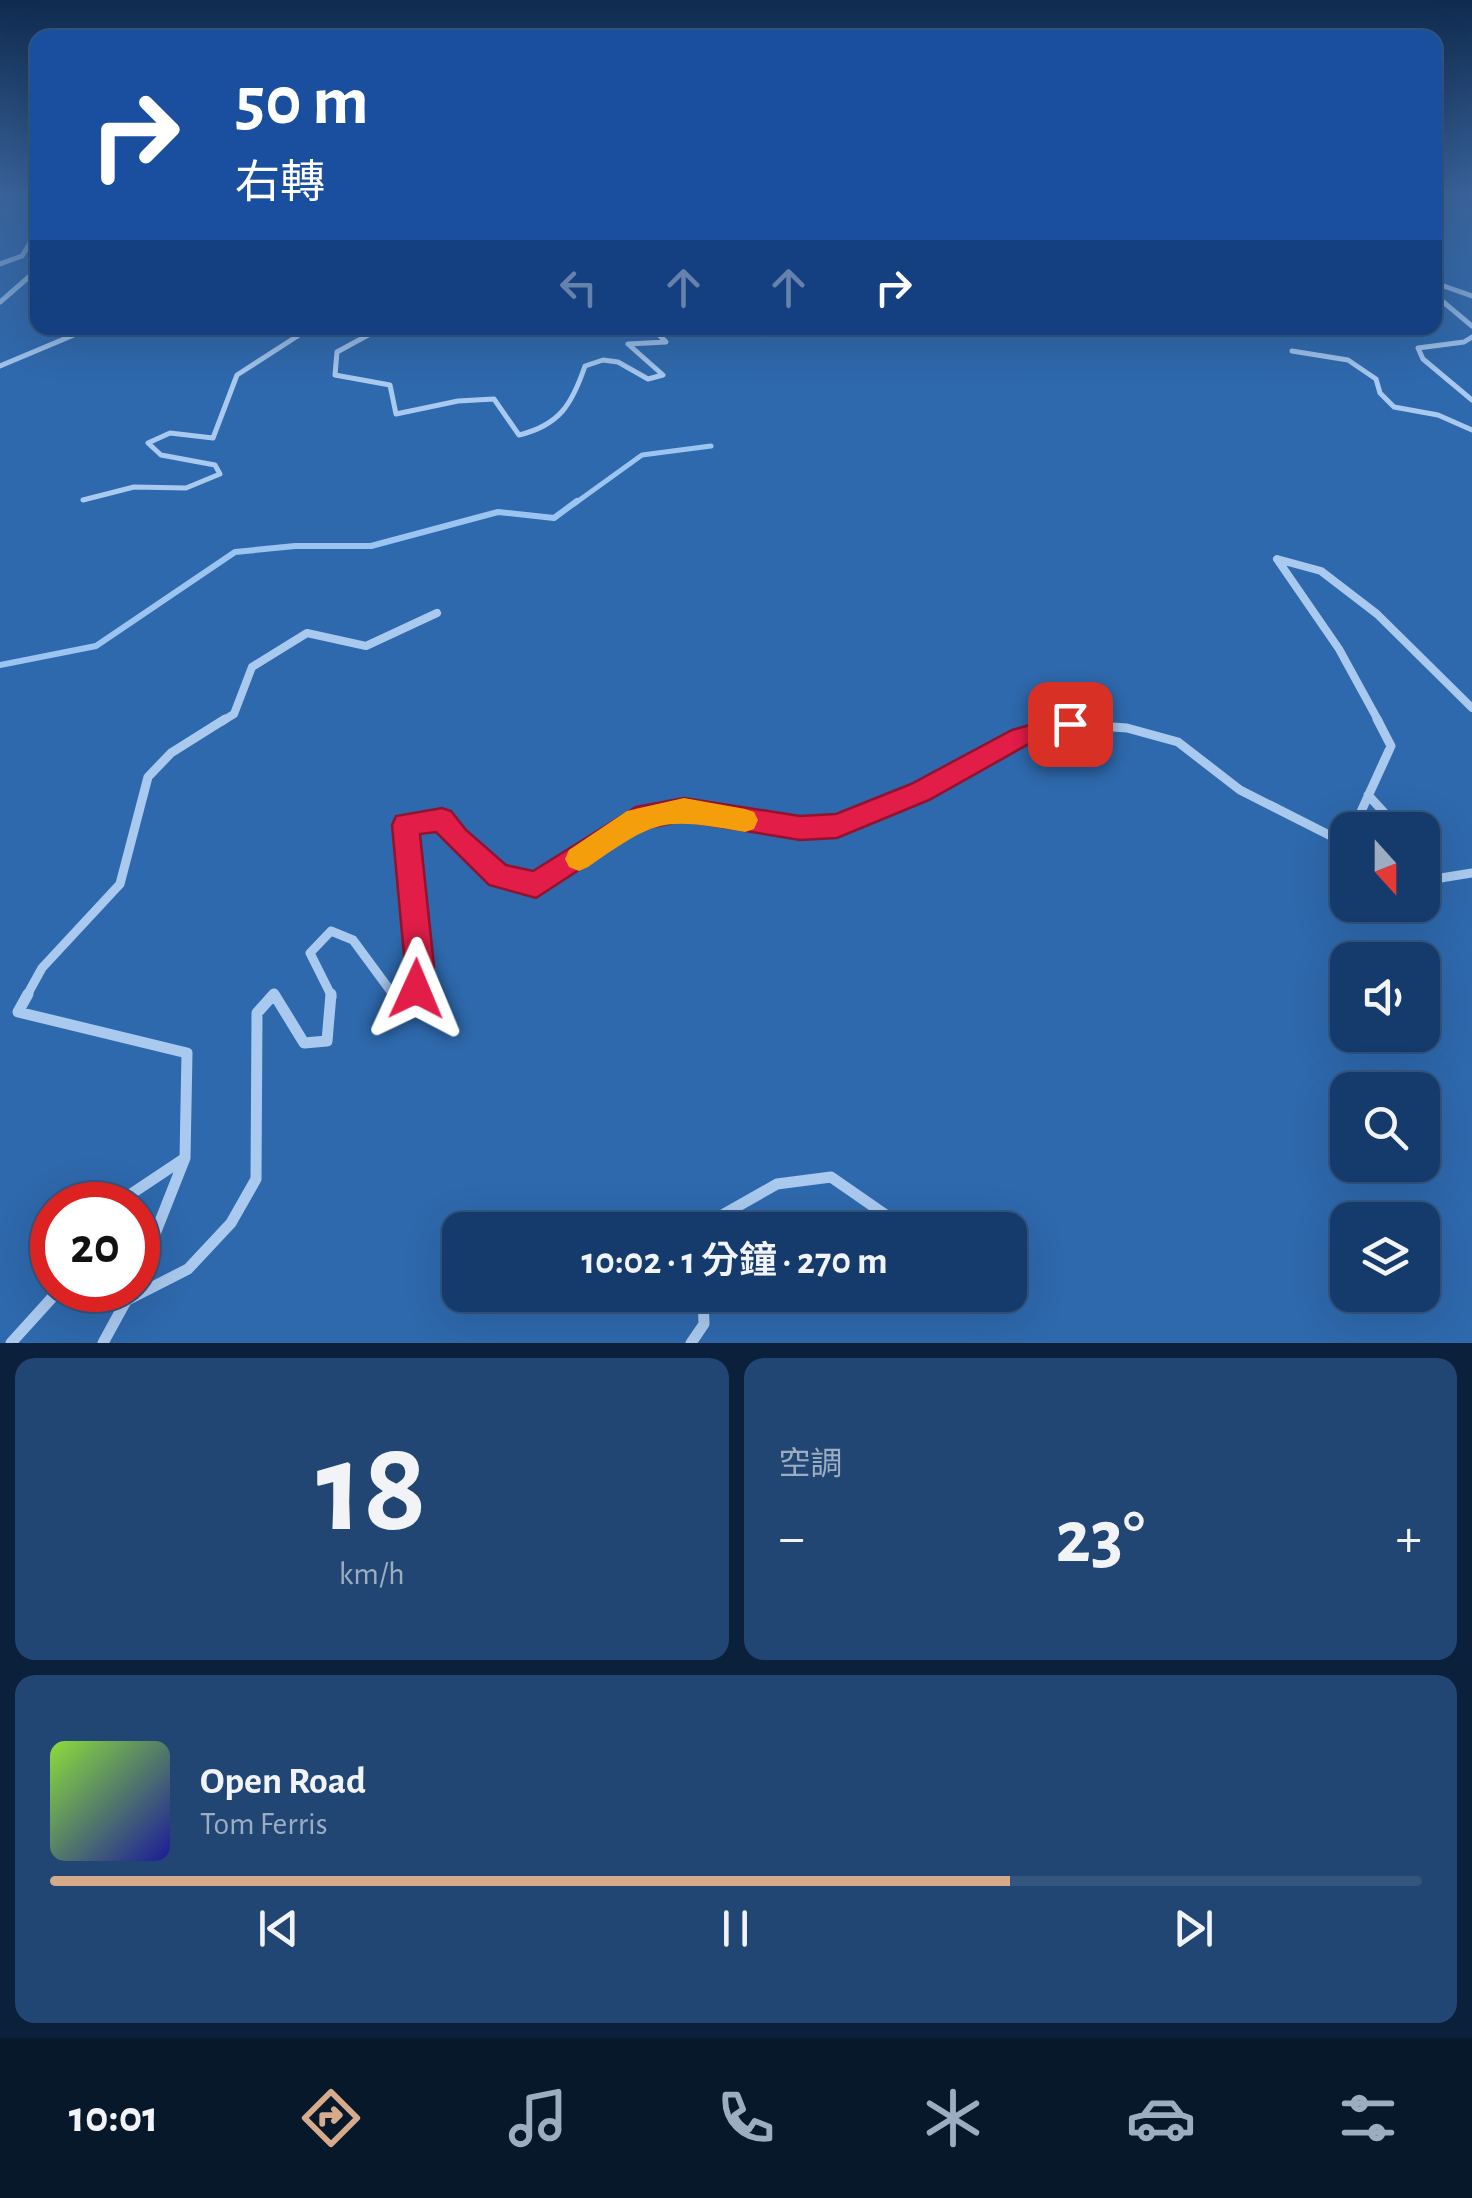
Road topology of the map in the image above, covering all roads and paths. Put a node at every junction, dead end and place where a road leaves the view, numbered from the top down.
1 (30, 276) edge
2 (1442, 285) edge
3 (1472, 296) edge
4 (1442, 299) edge
5 (0, 302) edge
6 (1472, 326) edge
7 (74, 335) edge
8 (299, 335) edge
9 (369, 335) edge
10 (659, 335) edge
11 (1472, 337) edge
12 (1292, 351) dead end
13 (0, 366) edge
14 (1472, 400) edge
15 (1472, 430) edge
16 (84, 500) dead end
17 (437, 613) dead end
18 (1472, 708) edge
19 (1368, 795) junction
20 (1384, 812) edge
21 (1472, 873) edge
22 (1440, 878) edge
23 (185, 1158) junction
24 (149, 1182) edge
25 (728, 1212) edge
26 (882, 1212) edge
27 (160, 1222) edge
28 (160, 1281) edge
29 (39, 1312) edge
30 (121, 1312) edge
31 (704, 1312) edge
32 (10, 1343) edge
33 (103, 1343) edge
34 (690, 1343) edge

1 - 5 lane
2 - 3 lane
4 - 6 lane
7 - 13 lane
8 - 16 lane
9 - 10 lane
11 - 14 lane
12 - 15 lane
17 - 23 lane
18 - 19 lane
19 - 20 lane
19 - 28 lane
21 - 22 lane
23 - 24 lane
23 - 27 lane
25 - 26 lane
29 - 32 lane
30 - 33 lane
31 - 34 lane

